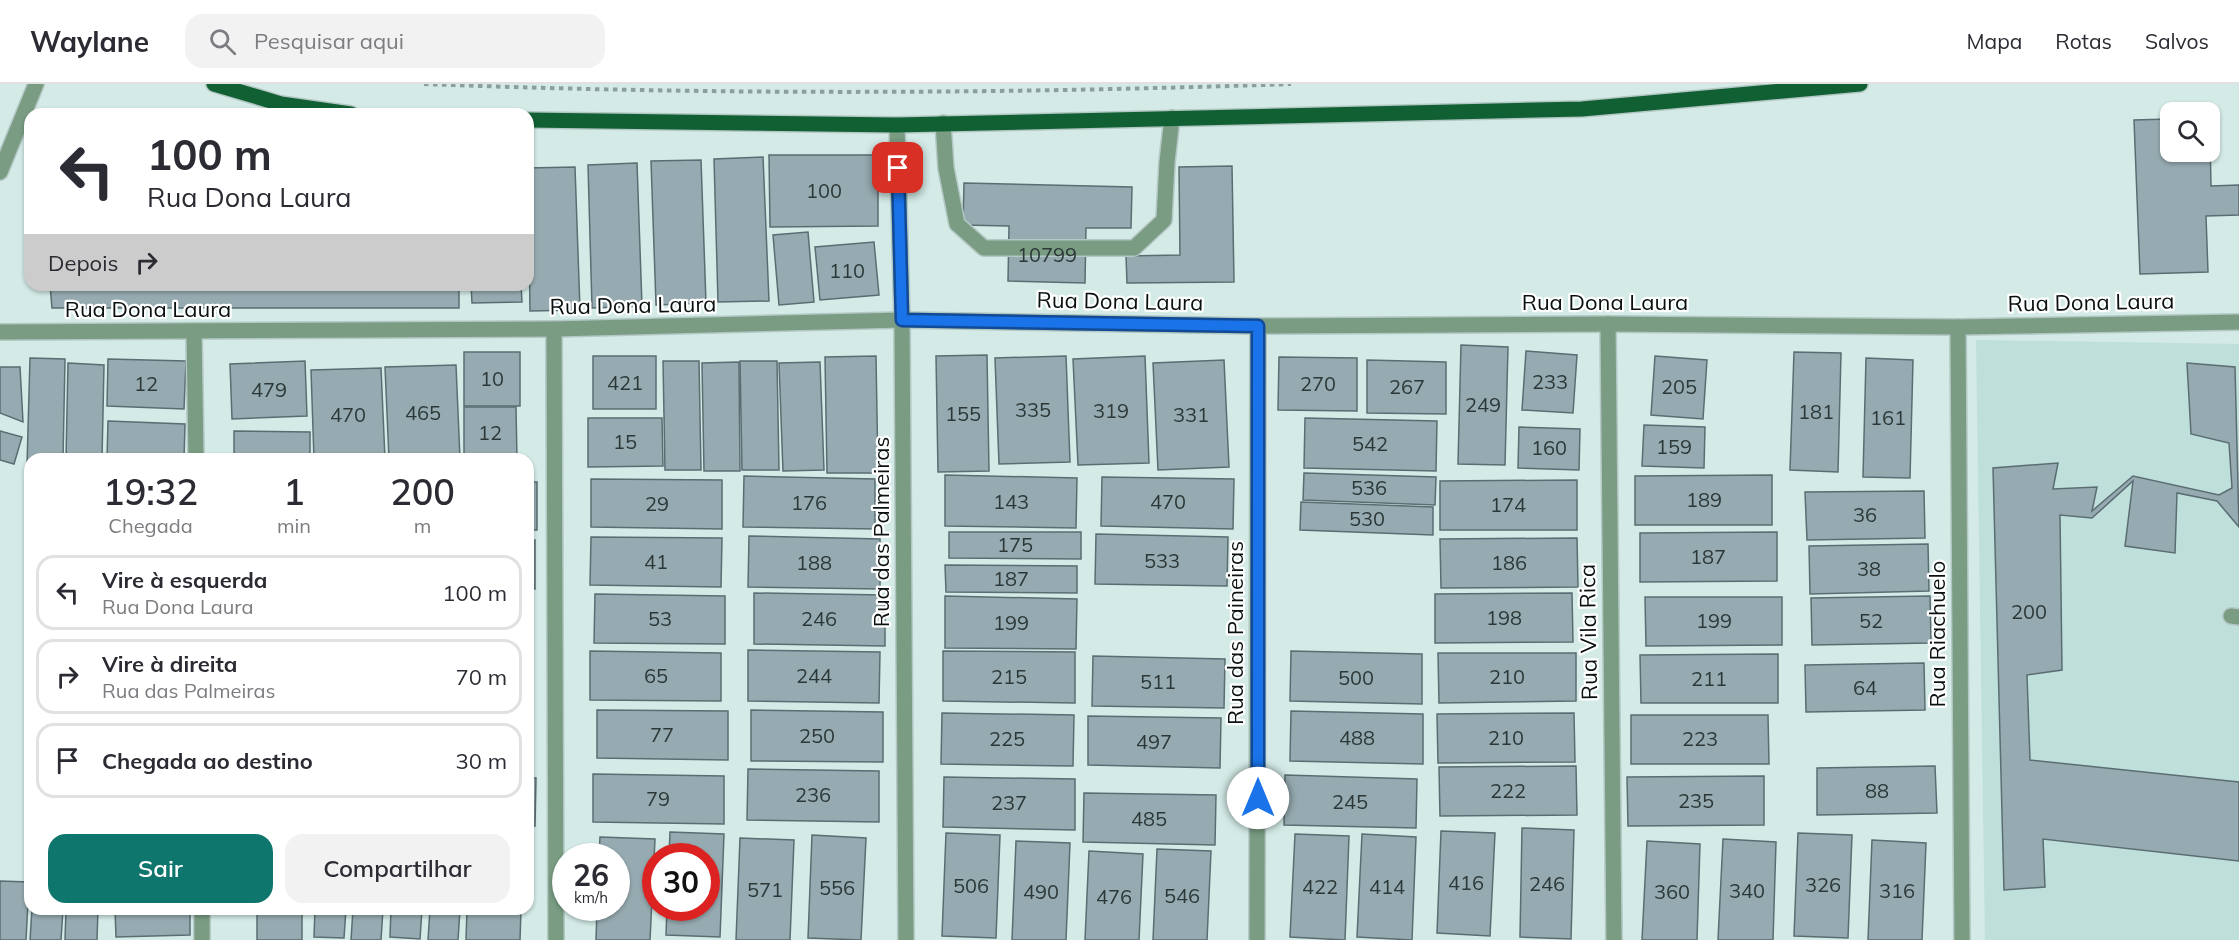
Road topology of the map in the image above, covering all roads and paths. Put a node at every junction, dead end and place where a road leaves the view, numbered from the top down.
1 (36, 84) edge
2 (214, 84) edge
3 (424, 84) edge
4 (1291, 84) edge
5 (1860, 84) edge
6 (26, 108) edge
7 (309, 108) edge
8 (24, 113) edge
9 (1172, 118) junction
10 (534, 120) edge
11 (943, 123) junction
12 (897, 125) junction
13 (0, 172) edge
14 (902, 320) junction
15 (2239, 322) edge
16 (1608, 324) junction
17 (1258, 326) junction
18 (1958, 327) junction
19 (554, 329) junction
20 (195, 331) junction
21 (0, 332) edge
22 (196, 453) edge
23 (202, 915) edge
24 (202, 940) edge
25 (556, 940) edge
26 (906, 940) edge
27 (1257, 940) edge
28 (1614, 940) edge
29 (1962, 940) edge

1 - 6 street
2 - 7 main road
3 - 4 path
5 - 9 main road
8 - 13 street
9 - 11 main road
9 - 11 street
10 - 12 main road
11 - 12 main road
12 - 14 street, Rua das Palmeiras
14 - 17 street, Rua Dona Laura
14 - 19 street, Rua Dona Laura
14 - 26 street, Rua das Palmeiras
15 - 18 street, Rua Dona Laura
16 - 17 street, Rua Dona Laura
16 - 18 street, Rua Dona Laura
16 - 28 street, Rua Vila Rica
17 - 27 street, Rua das Paineiras
18 - 29 street, Rua Riachuelo
19 - 20 street, Rua Dona Laura
19 - 25 street
20 - 21 street, Rua Dona Laura
20 - 22 street
23 - 24 street

